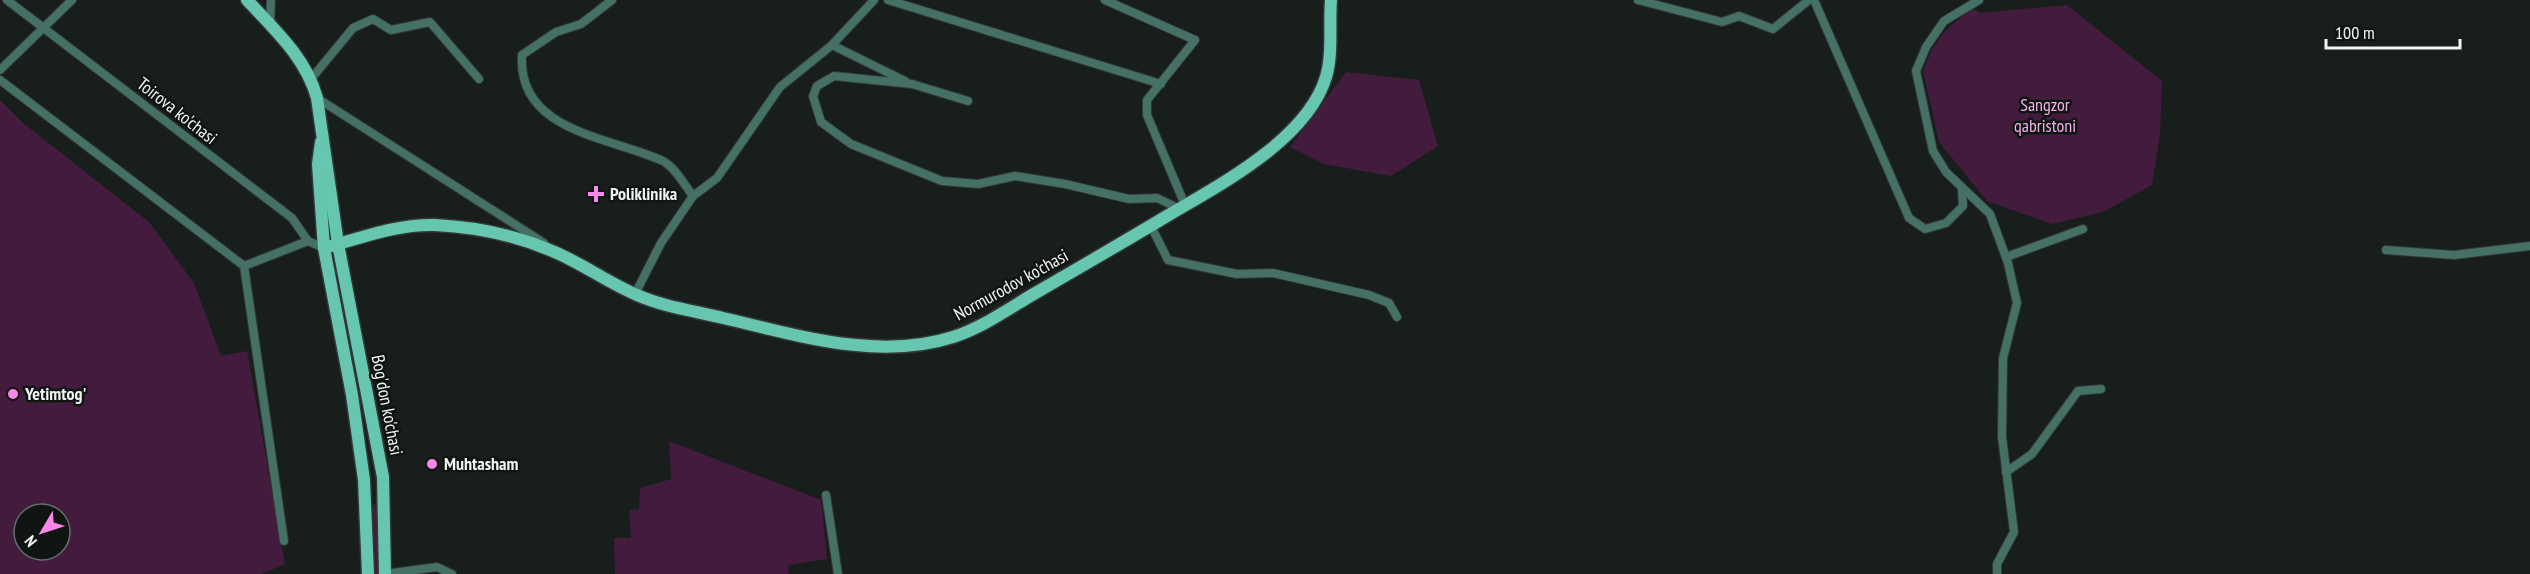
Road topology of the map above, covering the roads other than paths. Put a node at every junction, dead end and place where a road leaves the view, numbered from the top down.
1 (7, 0) edge
2 (72, 0) edge
3 (247, 0) edge
4 (271, 0) edge
5 (612, 0) edge
6 (874, 0) edge
7 (888, 0) edge
8 (1105, 0) edge
9 (1331, 0) edge
10 (1638, 0) edge
11 (1809, 0) edge
12 (1814, 0) edge
13 (1979, 0) edge
14 (270, 24) junction
15 (44, 27) junction
16 (832, 45) junction
17 (0, 70) edge
18 (311, 79) junction
19 (479, 79) dead end
20 (0, 80) edge
21 (912, 84) junction
22 (1161, 84) junction
23 (317, 98) junction
24 (968, 101) dead end
25 (323, 129) junction
26 (1962, 190) junction
27 (693, 196) junction
28 (1182, 207) junction
29 (1151, 226) junction
30 (2084, 229) dead end
31 (308, 241) junction
32 (338, 244) junction
33 (2530, 246) edge
34 (324, 248) junction
35 (2386, 250) dead end
36 (2006, 257) junction
37 (567, 258) junction
38 (244, 266) junction
39 (635, 294) junction
40 (1397, 317) dead end
41 (2101, 389) dead end
42 (2006, 472) junction
43 (382, 477) junction
44 (364, 480) junction
45 (826, 495) dead end
46 (284, 541) dead end
47 (368, 574) edge
48 (386, 574) edge
49 (452, 574) edge
50 (838, 574) edge
51 (1997, 574) edge

1 - 15 street, Toirova ko'chasi
2 - 15 street
3 - 14 main road
4 - 14 street
5 - 27 street
6 - 16 street
7 - 22 street
8 - 22 street
9 - 28 main road, Normurodov ko'chasi
10 - 11 street
12 - 26 street
13 - 26 street
14 - 18 main road
15 - 17 street
15 - 31 street, Toirova ko'chasi
16 - 21 street
16 - 27 street
18 - 19 street
18 - 23 main road
20 - 38 street
21 - 24 street
21 - 28 street
22 - 28 street
23 - 25 main road
23 - 37 street
25 - 32 main road
25 - 34 main road
26 - 36 street
27 - 39 street
28 - 29 main road, Normurodov ko'chasi
29 - 39 main road, Normurodov ko'chasi
29 - 40 street
30 - 36 street
31 - 34 street
31 - 38 street
32 - 34 main road, Normurodov ko'chasi
32 - 37 main road, Normurodov ko'chasi
32 - 43 main road, Bog'don ko'chasi
33 - 35 street
34 - 44 main road, Bog'don ko'chasi
36 - 42 street
37 - 39 main road, Normurodov ko'chasi
38 - 46 street
41 - 42 street
42 - 51 street
43 - 44 main road
43 - 48 main road, Bog'don ko'chasi
44 - 47 main road, Bog'don ko'chasi
45 - 50 street
48 - 49 street

